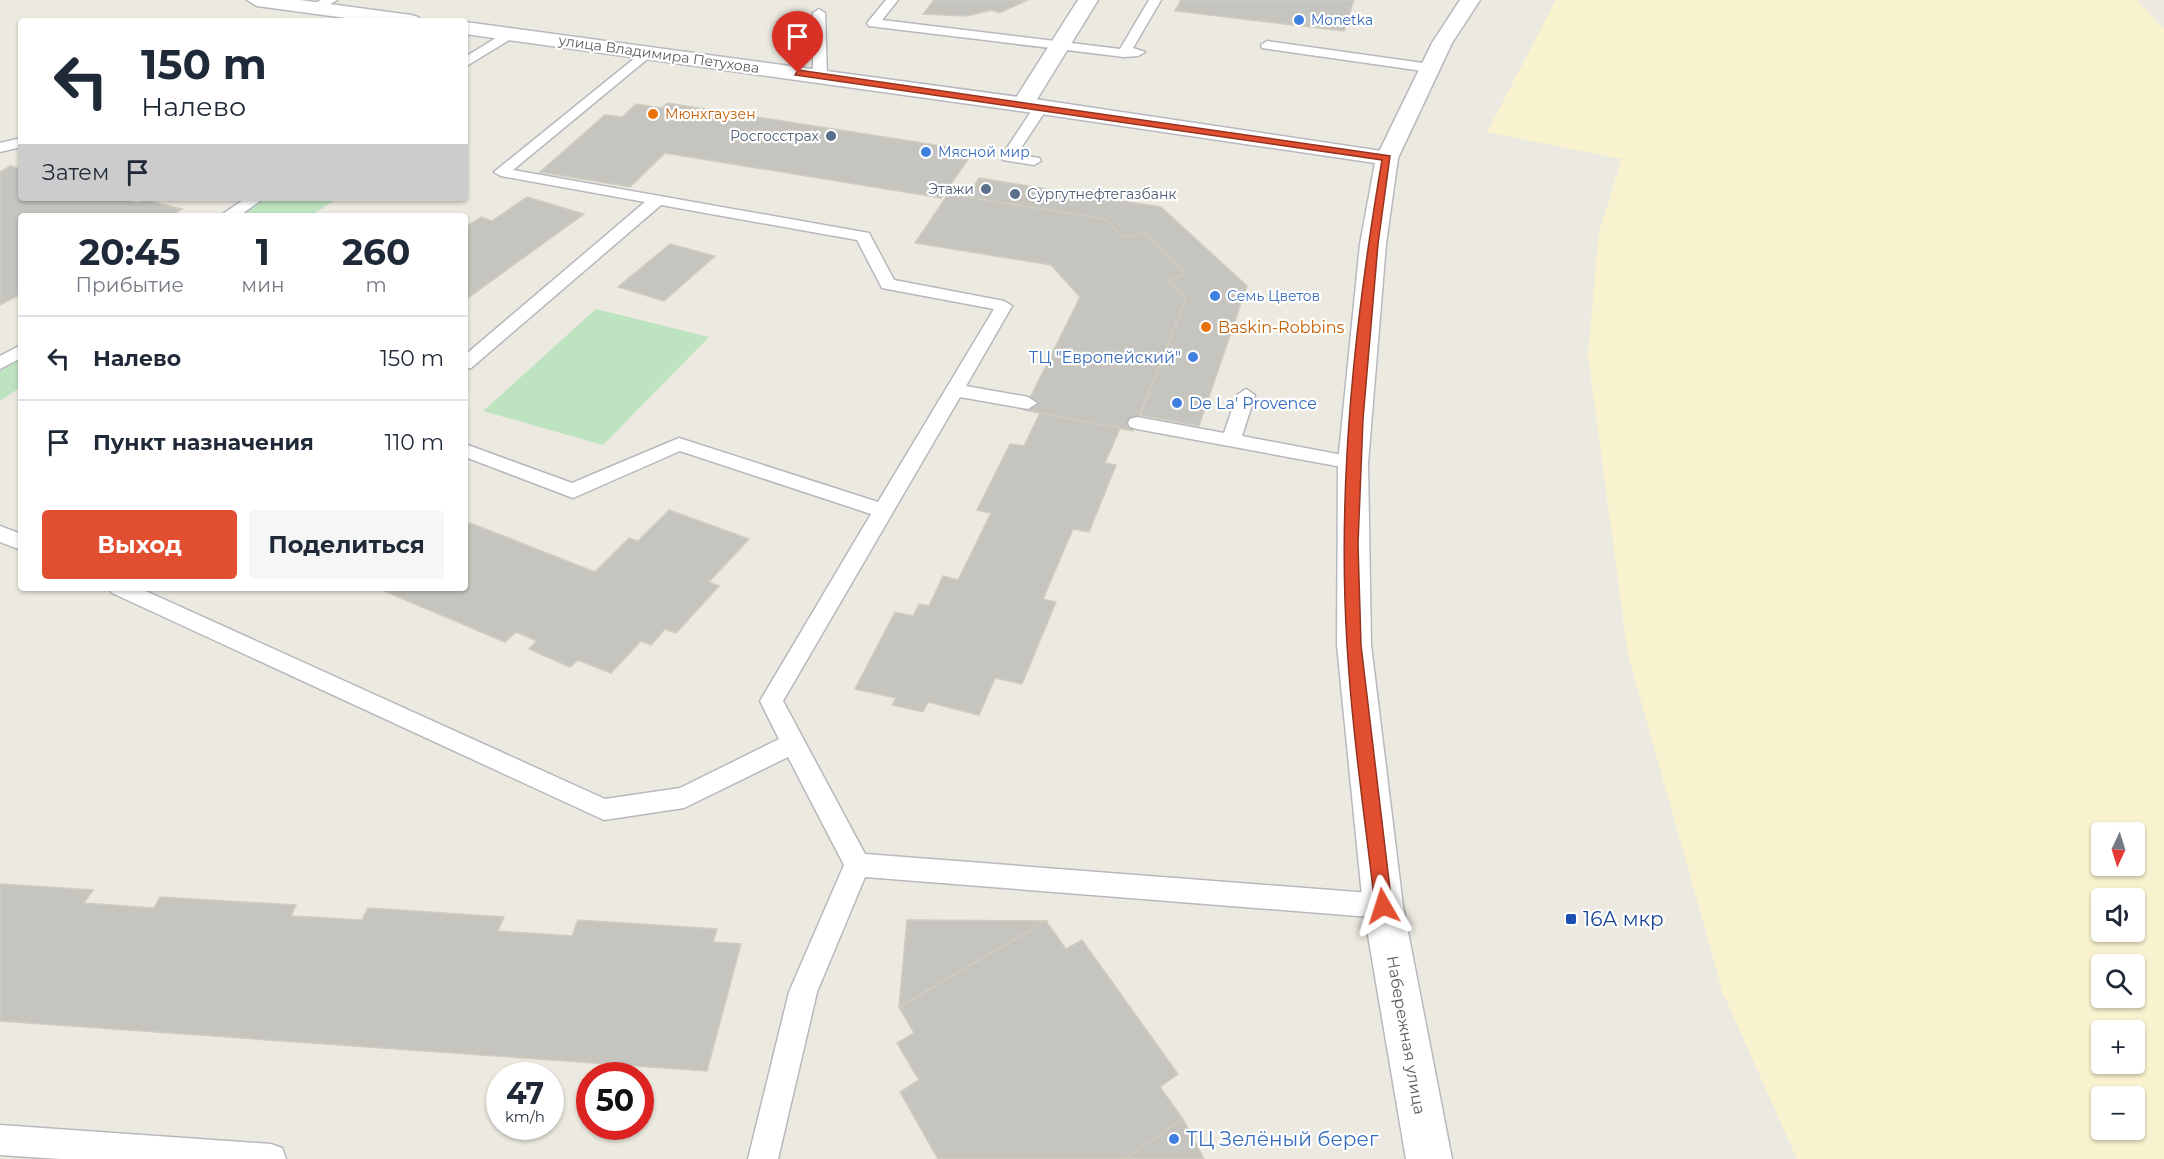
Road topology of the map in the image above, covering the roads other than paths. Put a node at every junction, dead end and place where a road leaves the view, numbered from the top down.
1 (257, 0) edge
2 (892, 0) edge
3 (1088, 0) edge
4 (1155, 0) edge
5 (1470, 0) edge
6 (323, 4) edge
7 (820, 10) dead end
8 (395, 18) edge
9 (468, 28) edge
10 (509, 34) junction
11 (1267, 45) dead end
12 (1059, 46) junction
13 (646, 53) junction
14 (468, 61) edge
15 (1430, 68) junction
16 (820, 76) junction
17 (1032, 105) junction
18 (18, 143) edge
19 (0, 148) edge
20 (1387, 158) junction
21 (1034, 161) dead end
22 (657, 200) junction
23 (251, 201) edge
24 (233, 213) edge
25 (18, 352) edge
26 (468, 361) edge
27 (0, 364) edge
28 (954, 390) junction
29 (1246, 395) dead end
30 (1028, 403) dead end
31 (1137, 423) dead end
32 (1231, 441) junction
33 (468, 451) edge
34 (1353, 463) junction
35 (883, 511) junction
36 (0, 533) edge
37 (18, 542) edge
38 (126, 591) edge
39 (793, 742) junction
40 (857, 865) junction
41 (1383, 906) junction
42 (0, 1140) edge
43 (271, 1159) edge
44 (764, 1159) edge
45 (1429, 1159) edge

1 - 6 main road
2 - 12 lane
3 - 12 main road
4 - 12 lane
5 - 15 main road, Набережная улица
6 - 8 main road
7 - 16 lane
9 - 10 main road, улица Владимира Петухова
10 - 13 main road, улица Владимира Петухова
10 - 14 lane
11 - 15 lane
12 - 17 main road
13 - 16 main road, улица Владимира Петухова
13 - 22 lane
15 - 20 main road, Набережная улица
16 - 17 main road, улица Владимира Петухова
17 - 20 main road, улица Владимира Петухова
17 - 21 lane
18 - 19 lane
20 - 34 main road, Набережная улица
22 - 26 lane
22 - 28 lane
23 - 24 lane
25 - 27 lane
28 - 30 lane
28 - 35 lane
29 - 32 lane
31 - 32 lane
32 - 34 lane
33 - 35 lane
34 - 41 main road, Набережная улица
35 - 39 lane
36 - 37 lane
38 - 39 lane
39 - 40 lane
40 - 41 lane
40 - 44 lane
41 - 45 main road, Набережная улица
42 - 43 lane

